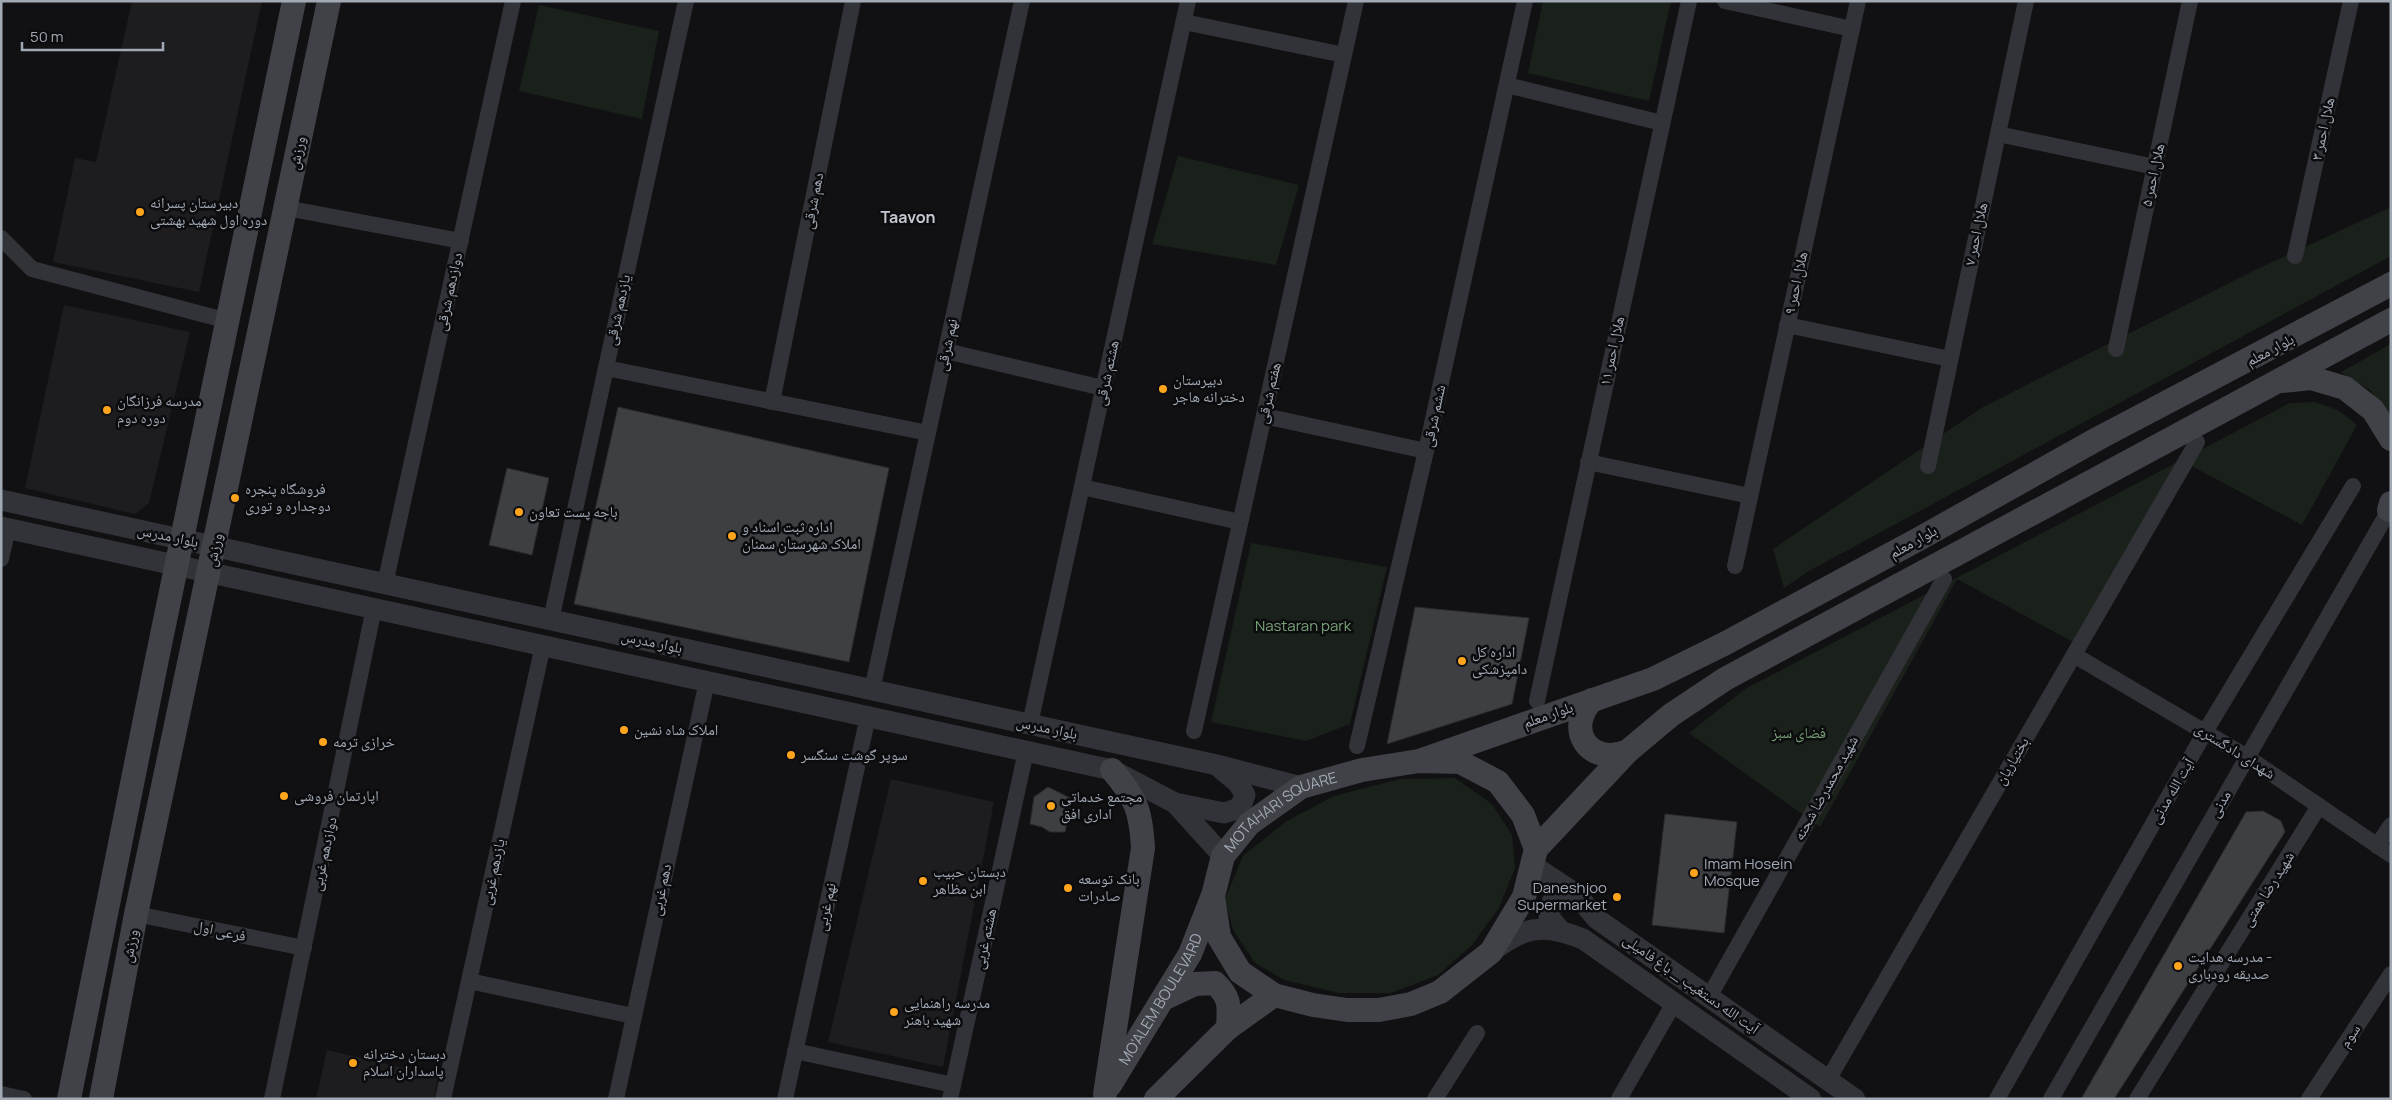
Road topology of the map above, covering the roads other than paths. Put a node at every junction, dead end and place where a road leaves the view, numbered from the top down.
1 (294, 1) edge
2 (329, 1) edge
3 (513, 1) edge
4 (686, 1) edge
5 (853, 1) edge
6 (1022, 1) edge
7 (1188, 1) edge
8 (1356, 1) edge
9 (1525, 1) edge
10 (1689, 1) edge
11 (1725, 1) edge
12 (1858, 1) edge
13 (2026, 1) edge
14 (2190, 1) edge
15 (2351, 1) edge
16 (1184, 22) junction
17 (1852, 29) junction
18 (1344, 55) junction
19 (1507, 85) junction
20 (1662, 123) junction
21 (1998, 134) junction
22 (2155, 167) junction
23 (286, 208) junction
24 (1, 238) edge
25 (460, 241) junction
26 (2295, 256) dead end
27 (241, 258) junction
28 (274, 263) junction
29 (2391, 284) edge
30 (228, 320) junction
31 (2391, 320) edge
32 (1787, 325) junction
33 (2116, 349) dead end
34 (946, 352) junction
35 (1950, 359) junction
36 (606, 368) junction
37 (2275, 382) junction
38 (1104, 388) junction
39 (772, 402) junction
40 (1264, 416) junction
41 (928, 433) junction
42 (2391, 440) edge
43 (2196, 442) dead end
44 (1426, 451) junction
45 (1588, 462) junction
46 (1928, 466) dead end
47 (2353, 486) dead end
48 (1082, 487) junction
49 (1750, 496) junction
50 (1, 500) edge
51 (2390, 507) edge
52 (1240, 522) junction
53 (5, 528) edge
54 (182, 539) junction
55 (215, 546) junction
56 (1, 559) edge
57 (177, 566) junction
58 (1735, 566) dead end
59 (210, 573) junction
60 (1944, 579) dead end
61 (386, 584) junction
62 (374, 608) junction
63 (551, 620) junction
64 (543, 645) junction
65 (676, 647) junction
66 (158, 654) junction
67 (2074, 655) junction
68 (191, 660) junction
69 (672, 674) junction
70 (707, 681) junction
71 (872, 690) junction
72 (1592, 700) junction
73 (1537, 701) dead end
74 (868, 716) junction
75 (1030, 724) junction
76 (1194, 731) dead end
77 (2205, 732) junction
78 (1356, 746) dead end
79 (1628, 750) junction
80 (1026, 751) junction
81 (2247, 757) junction
82 (1418, 761) junction
83 (1217, 765) junction
84 (1112, 770) junction
85 (1301, 787) junction
86 (1176, 803) junction
87 (2319, 806) junction
88 (2391, 825) edge
89 (2384, 850) edge
90 (1223, 856) junction
91 (1534, 857) junction
92 (1576, 894) junction
93 (1213, 896) junction
94 (136, 914) junction
95 (1560, 930) junction
96 (304, 948) junction
97 (1491, 952) junction
98 (2391, 974) edge
99 (469, 981) junction
100 (1274, 995) junction
101 (1709, 997) junction
102 (1163, 999) junction
103 (1674, 1003) junction
104 (633, 1016) junction
105 (1228, 1028) junction
106 (1477, 1033) dead end
107 (795, 1051) junction
108 (1828, 1080) junction
109 (951, 1092) edge
110 (1, 1094) edge
111 (1103, 1096) edge
112 (24, 1099) edge
113 (69, 1099) edge
114 (101, 1099) edge
115 (272, 1099) edge
116 (443, 1099) edge
117 (616, 1099) edge
118 (785, 1099) edge
119 (1156, 1099) edge
120 (1435, 1099) edge
121 (1619, 1099) edge
122 (1811, 1099) edge
123 (1855, 1099) edge
124 (1997, 1099) edge
125 (2051, 1099) edge
126 (2137, 1099) edge
127 (2309, 1099) edge

1 - 27 main road, ورزش
2 - 23 main road, ورزش
3 - 25 street, دوازدهم شرقی
4 - 36 street, یازدهم شرقی
5 - 39 street, دهم شرقی
6 - 34 street, نهم شرقی
7 - 16 street, هشتم شرقی
8 - 18 street, هفتم شرقی
9 - 19 street, ششم شرقی
10 - 20 street, هلال احمر ۱۱
11 - 17 street
12 - 17 street, هلال احمر ۹
13 - 21 street, هلال احمر ۷
14 - 22 street, هلال احمر ۵
15 - 26 street, هلال احمر ۳
16 - 18 street
16 - 38 street, هشتم شرقی
17 - 32 street, هلال احمر ۹
18 - 40 street, هفتم شرقی
19 - 20 street
19 - 44 street, ششم شرقی
20 - 45 street, هلال احمر ۱۱
21 - 22 street
21 - 35 street, هلال احمر ۷
22 - 33 street, هلال احمر ۵
23 - 25 street
23 - 28 main road, ورزش
24 - 30 street
25 - 61 street, دوازدهم شرقی
27 - 28 main road
27 - 30 main road, ورزش
28 - 55 main road, ورزش
29 - 72 main road, بلوار معلم
30 - 54 main road, ورزش
31 - 37 main road, بلوار معلم
32 - 35 street
32 - 49 street, هلال احمر ۹
34 - 38 street
34 - 41 street, نهم شرقی
35 - 46 street, هلال احمر ۷
36 - 39 street
36 - 63 street, یازدهم شرقی
37 - 42 main road
37 - 79 main road, بلوار معلم
38 - 48 street, هشتم شرقی
39 - 41 street
40 - 44 street
40 - 52 street, هفتم شرقی
41 - 71 street, نهم شرقی
43 - 67 street, بختیاریان
44 - 78 street, ششم شرقی
45 - 49 street
45 - 73 street, هلال احمر ۱۱
47 - 77 street, آیت الله مدنی
48 - 52 street
48 - 75 street, هشتم شرقی
49 - 58 street, هلال احمر ۹
50 - 54 street, بلوار مدرس
51 - 81 street, مدنی
52 - 76 street, هفتم شرقی
53 - 56 street
53 - 57 street, بلوار مدرس
54 - 55 street, بلوار مدرس
54 - 57 main road, ورزش
55 - 59 main road, ورزش
55 - 61 street, بلوار مدرس
57 - 59 street, بلوار مدرس
57 - 66 main road, ورزش
59 - 62 street, بلوار مدرس
59 - 68 main road, ورزش
60 - 101 street, شهید محمدرضا شحنه
61 - 63 street, بلوار مدرس
62 - 64 street, بلوار مدرس
62 - 96 street, دوازدهم غربی
63 - 65 street, بلوار مدرس
64 - 69 street, بلوار مدرس
64 - 99 street, یازدهم غربی
65 - 69 street
65 - 71 street, بلوار مدرس
66 - 68 main road
66 - 113 main road, ورزش
67 - 77 street, شهدای دادگستری
67 - 108 street, بختیاریان
68 - 94 main road, ورزش
69 - 70 street, بلوار مدرس
70 - 74 street, بلوار مدرس
70 - 104 street, دهم غربی
71 - 75 street, بلوار مدرس
72 - 79 main road
72 - 82 main road, بلوار معلم
74 - 80 street, بلوار مدرس
74 - 107 street, نهم غربی
75 - 83 street, بلوار مدرس
77 - 81 street, شهدای دادگستری
77 - 124 street, آیت الله مدنی
79 - 91 main road, بلوار معلم
80 - 84 street, بلوار مدرس
80 - 109 street, هشتم غربی
81 - 87 street, شهدای دادگستری
81 - 125 street, مدنی
82 - 85 main road, MOTAHARI SQUARE
82 - 91 main road, MOTAHARI SQUARE
83 - 85 street, بلوار مدرس
83 - 86 street
84 - 86 street, بلوار مدرس
84 - 111 main road
85 - 90 main road, MOTAHARI SQUARE
86 - 90 street, بلوار مدرس
87 - 89 street, شهدای دادگستری
87 - 126 street, شهید رضا همتی
88 - 89 street
90 - 93 main road, MOTAHARI SQUARE
91 - 92 street, آیت الله دستغیب _ باغ فامیلی
91 - 97 main road, MOTAHARI SQUARE
92 - 95 street
92 - 101 street, آیت الله دستغیب _ باغ فامیلی
93 - 100 main road, MOTAHARI SQUARE
93 - 102 main road, MO'ALEM BOULEVARD
94 - 96 street, فرعی اول
94 - 114 main road, ورزش
95 - 97 street, آیت الله دستغیب _ باغ فامیلی
95 - 103 street, آیت الله دستغیب _ باغ فامیلی
96 - 115 street, دوازدهم غربی
97 - 100 main road, MOTAHARI SQUARE
98 - 127 street, سوم
99 - 104 street
99 - 116 street, یازدهم غربی
100 - 105 main road
101 - 108 street, آیت الله دستغیب _ باغ فامیلی
102 - 105 main road
102 - 111 main road, MO'ALEM BOULEVARD
103 - 121 street
103 - 122 street, آیت الله دستغیب _ باغ فامیلی
104 - 117 street, دهم غربی
105 - 119 main road
106 - 120 street
107 - 109 street
107 - 118 street, نهم غربی
108 - 123 street, آیت الله دستغیب _ باغ فامیلی
110 - 112 street

